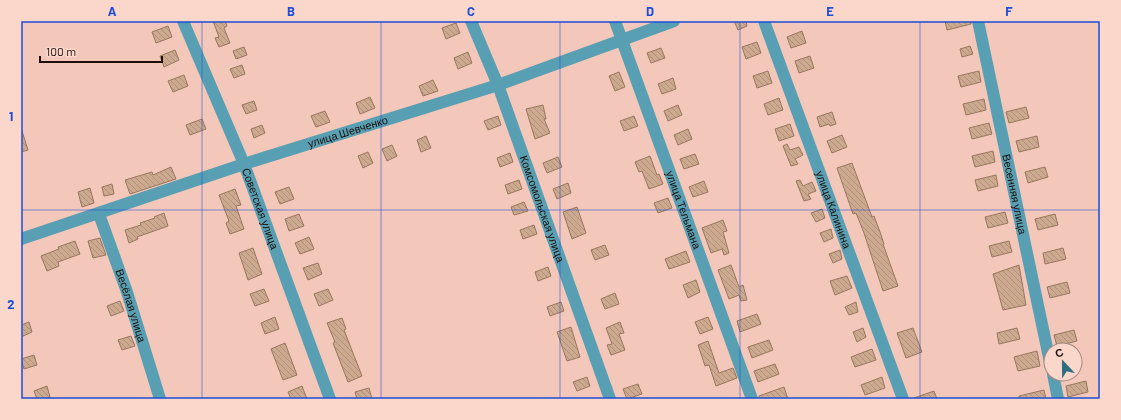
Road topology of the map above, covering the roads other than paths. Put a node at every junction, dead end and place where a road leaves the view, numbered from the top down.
1 (183, 21) edge
2 (471, 21) edge
3 (615, 21) edge
4 (674, 21) edge
5 (764, 21) edge
6 (978, 21) edge
7 (622, 40) junction
8 (498, 85) junction
9 (244, 164) junction
10 (99, 214) junction
11 (21, 239) edge
12 (1046, 342) edge
13 (1054, 382) edge
14 (160, 399) edge
15 (330, 399) edge
16 (610, 399) edge
17 (752, 399) edge
18 (903, 399) edge
19 (1058, 399) edge

1 - 9 street, Советская улица
2 - 8 street, Комсомольская улица
3 - 7 street, улица Тельмана
4 - 7 street, улица Шевченко
5 - 18 street, улица Калинина
6 - 12 street, Весенняя улица
7 - 8 street, улица Шевченко
7 - 17 street, улица Тельмана
8 - 9 street, улица Шевченко
8 - 16 street, Комсомольская улица
9 - 10 street, улица Шевченко
9 - 15 street, Советская улица
10 - 11 street, улица Шевченко
10 - 14 street, Весёлая улица
13 - 19 street

